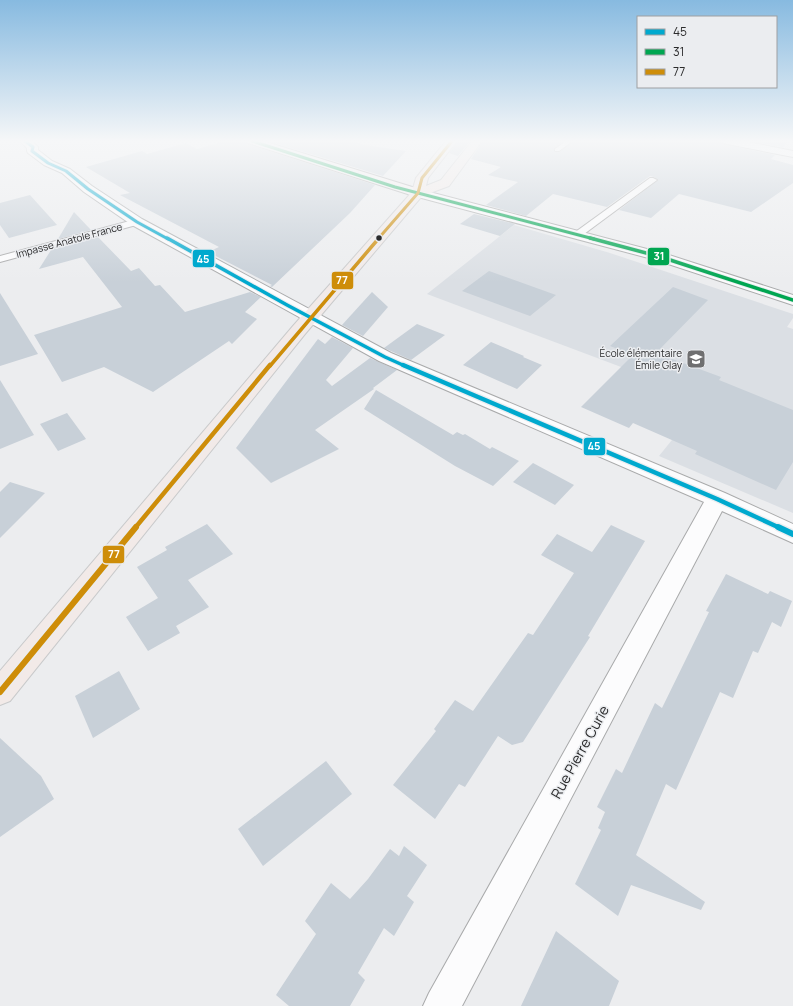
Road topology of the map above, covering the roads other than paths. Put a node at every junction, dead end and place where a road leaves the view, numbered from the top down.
1 (87, 188) edge
2 (402, 188) edge
3 (419, 188) edge
4 (432, 188) edge
5 (642, 188) edge
6 (418, 193) junction
7 (138, 222) junction
8 (577, 235) junction
9 (0, 259) edge
10 (793, 300) edge
11 (311, 316) junction
12 (717, 499) junction
13 (793, 534) edge
14 (0, 692) edge
15 (442, 1006) edge

1 - 7 street
2 - 6 main road
3 - 6 main road
4 - 6 main road
5 - 8 lane
6 - 8 street
6 - 11 main road
7 - 9 lane, Impasse Anatole France
7 - 11 street
8 - 10 street
11 - 12 street
11 - 14 main road
12 - 13 street
12 - 15 street, Rue Pierre Curie

